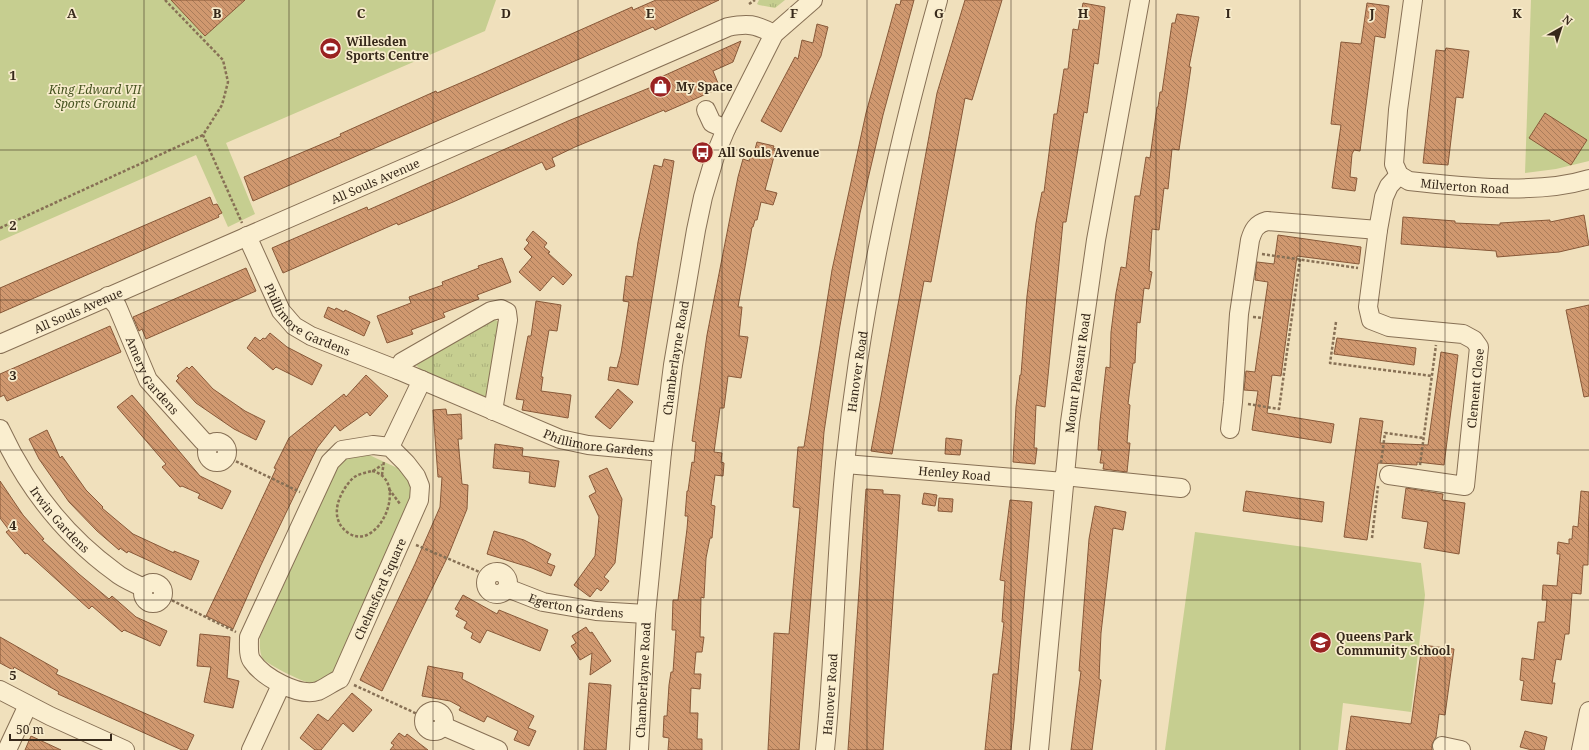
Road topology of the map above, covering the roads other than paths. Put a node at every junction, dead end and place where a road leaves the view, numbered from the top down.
1 (813, 0) edge
2 (938, 0) edge
3 (1140, 0) edge
4 (1413, 0) edge
5 (774, 34) junction
6 (706, 110) dead end
7 (726, 130) junction
8 (1399, 175) junction
9 (1589, 179) edge
10 (244, 230) junction
11 (1378, 230) junction
12 (108, 296) junction
13 (0, 344) edge
14 (398, 370) junction
15 (422, 380) junction
16 (493, 411) junction
17 (0, 429) edge
18 (1230, 429) dead end
19 (390, 447) junction
20 (662, 452) junction
21 (227, 457) road end
22 (845, 464) junction
23 (1386, 468) dead end
24 (1064, 479) junction
25 (1181, 488) dead end
26 (489, 576) road end
27 (163, 596) road end
28 (646, 614) junction
29 (281, 685) junction
30 (0, 690) edge
31 (28, 705) junction
32 (1589, 710) edge
33 (424, 717) road end
34 (1442, 746) dead end
35 (7, 750) edge
36 (125, 750) edge
37 (251, 750) edge
38 (498, 750) edge
39 (639, 750) edge
40 (825, 750) edge
41 (1039, 750) edge
42 (1461, 750) edge
43 (1581, 750) edge

1 - 5 street, Chamberlayne Road
2 - 22 street, Hanover Road
3 - 24 street, Mount Pleasant Road
4 - 8 street
5 - 7 street, Chamberlayne Road
5 - 10 street, All Souls Avenue
6 - 7 street
7 - 20 street, Chamberlayne Road
8 - 9 street, Milverton Road
8 - 11 street, Clement Close
10 - 12 street, All Souls Avenue
10 - 14 street, Phillimore Gardens
11 - 18 street
11 - 23 street, Clement Close
12 - 13 street, All Souls Avenue
12 - 21 street, Amery Gardens
14 - 15 street, Phillimore Gardens
14 - 16 street
15 - 16 street, Phillimore Gardens
15 - 19 street
16 - 20 street, Phillimore Gardens
17 - 27 street, Irwin Gardens
19 - 29 street
19 - 29 street, Chelmsford Square
20 - 28 street, Chamberlayne Road
22 - 24 street, Henley Road
22 - 40 street, Hanover Road
24 - 25 street, Henley Road
24 - 41 street, Mount Pleasant Road
26 - 28 street, Egerton Gardens
28 - 39 street, Chamberlayne Road
29 - 37 street
30 - 31 street
31 - 35 street
31 - 36 street
32 - 43 street
33 - 38 street
34 - 42 street

